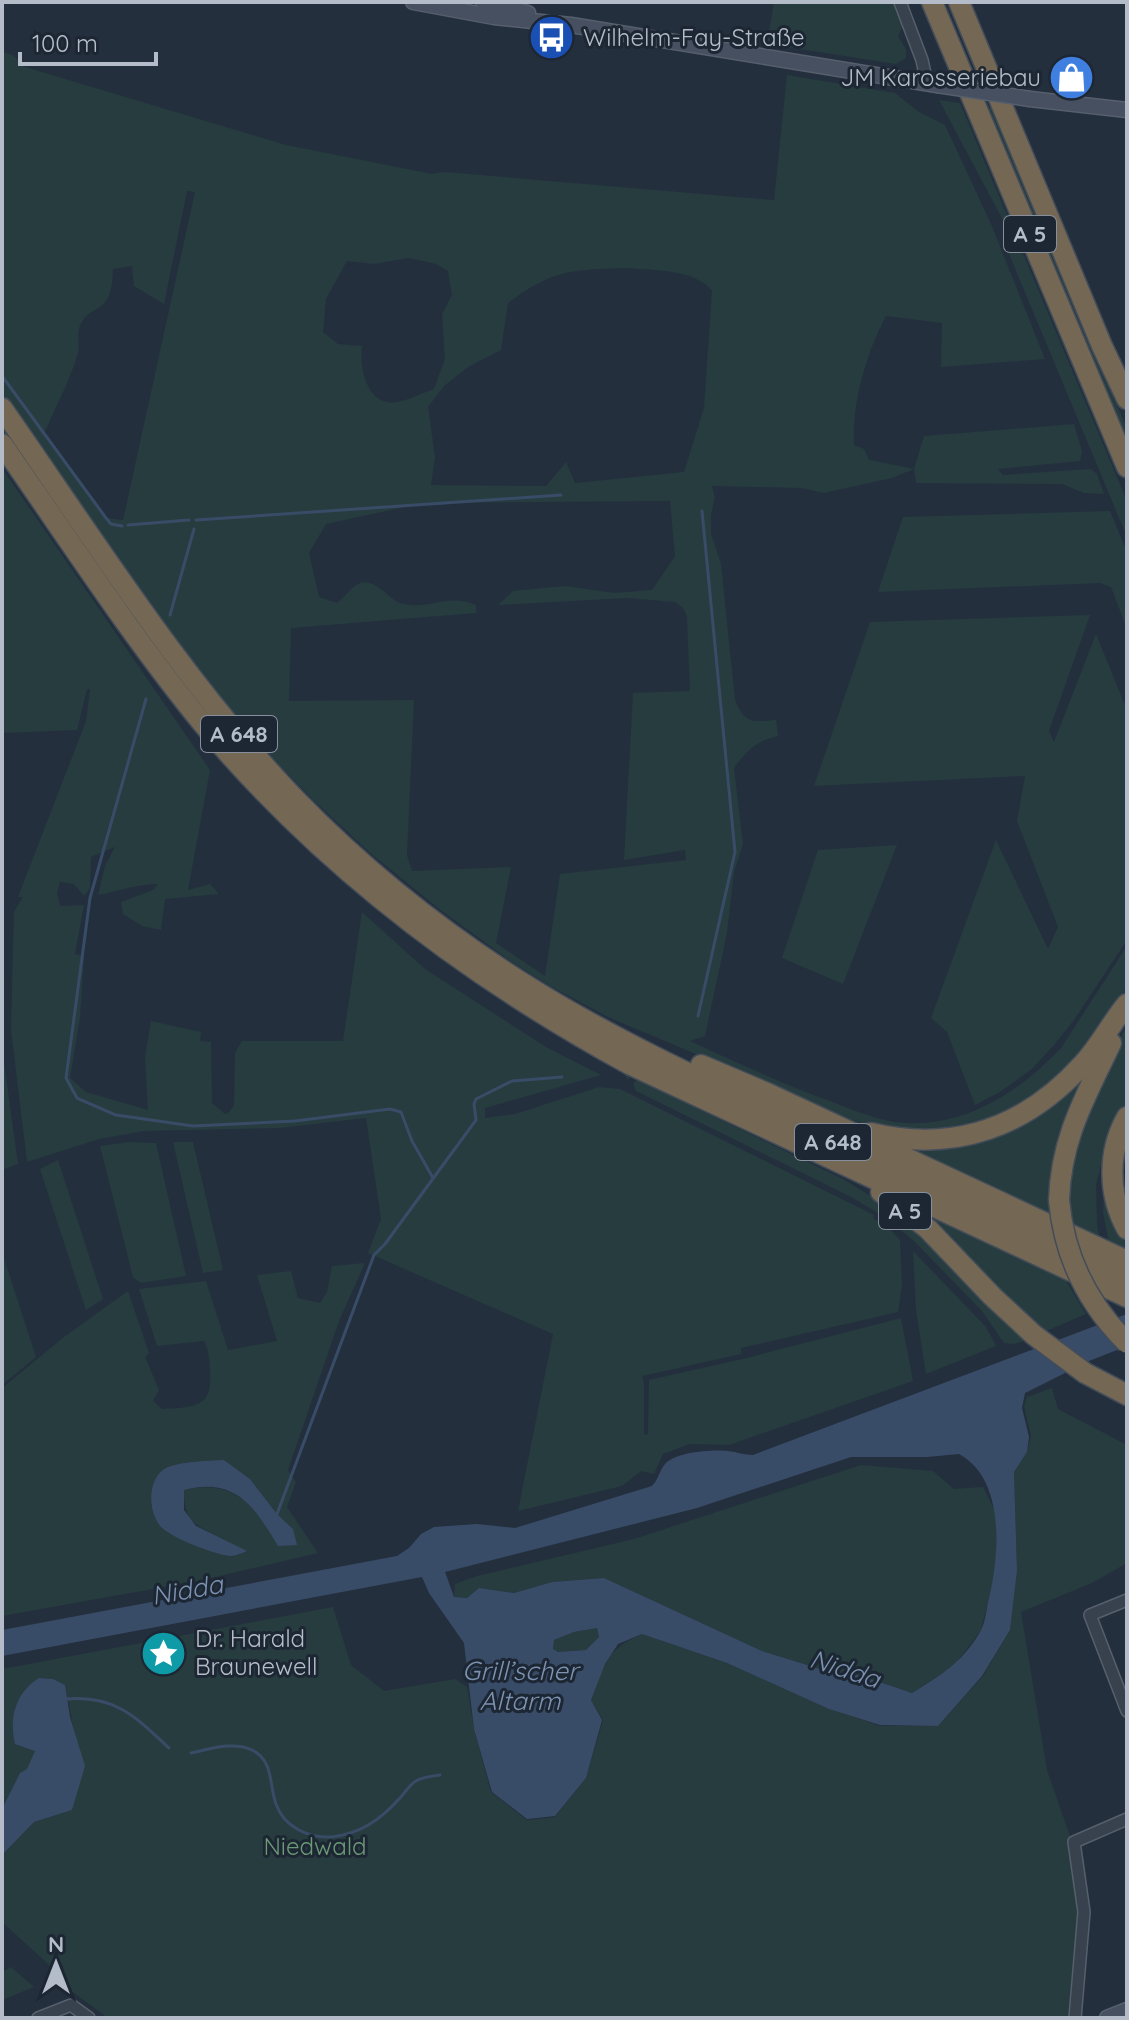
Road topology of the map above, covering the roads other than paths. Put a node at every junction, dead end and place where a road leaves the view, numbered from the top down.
1 (483, 2) edge
2 (900, 2) edge
3 (932, 2) edge
4 (959, 2) edge
5 (424, 3) edge
6 (498, 4) edge
7 (458, 6) edge
8 (571, 25) junction
9 (932, 84) junction
10 (1127, 110) edge
11 (1127, 399) edge
12 (2, 408) edge
13 (2, 444) edge
14 (1127, 467) edge
15 (543, 996) junction
16 (1127, 1007) edge
17 (767, 1093) junction
18 (1127, 1117) edge
19 (853, 1170) junction
20 (1127, 1229) edge
21 (1127, 1261) edge
22 (1123, 1290) edge
23 (1127, 1343) edge
24 (1120, 1387) edge
25 (1127, 1600) edge
26 (1127, 1711) edge
27 (1127, 1819) edge
28 (1127, 2010) edge
29 (38, 2018) edge
30 (89, 2018) edge
31 (1075, 2018) edge
32 (1107, 2018) edge

1 - 6 main road
2 - 9 street
3 - 14 highway, A 5
4 - 11 highway, A 5
5 - 7 main road
6 - 8 main road
7 - 8 main road
8 - 9 main road
9 - 10 main road, bridge
12 - 15 highway, A 648
13 - 19 highway, A 648
15 - 17 highway, A 648
15 - 22 highway, A 648
16 - 17 highway, A 648
16 - 23 highway, bridge
17 - 21 highway, A 648
18 - 20 highway
19 - 22 highway, A 648
19 - 24 highway, A 5
25 - 26 street
27 - 31 street
28 - 32 main road
29 - 30 street

